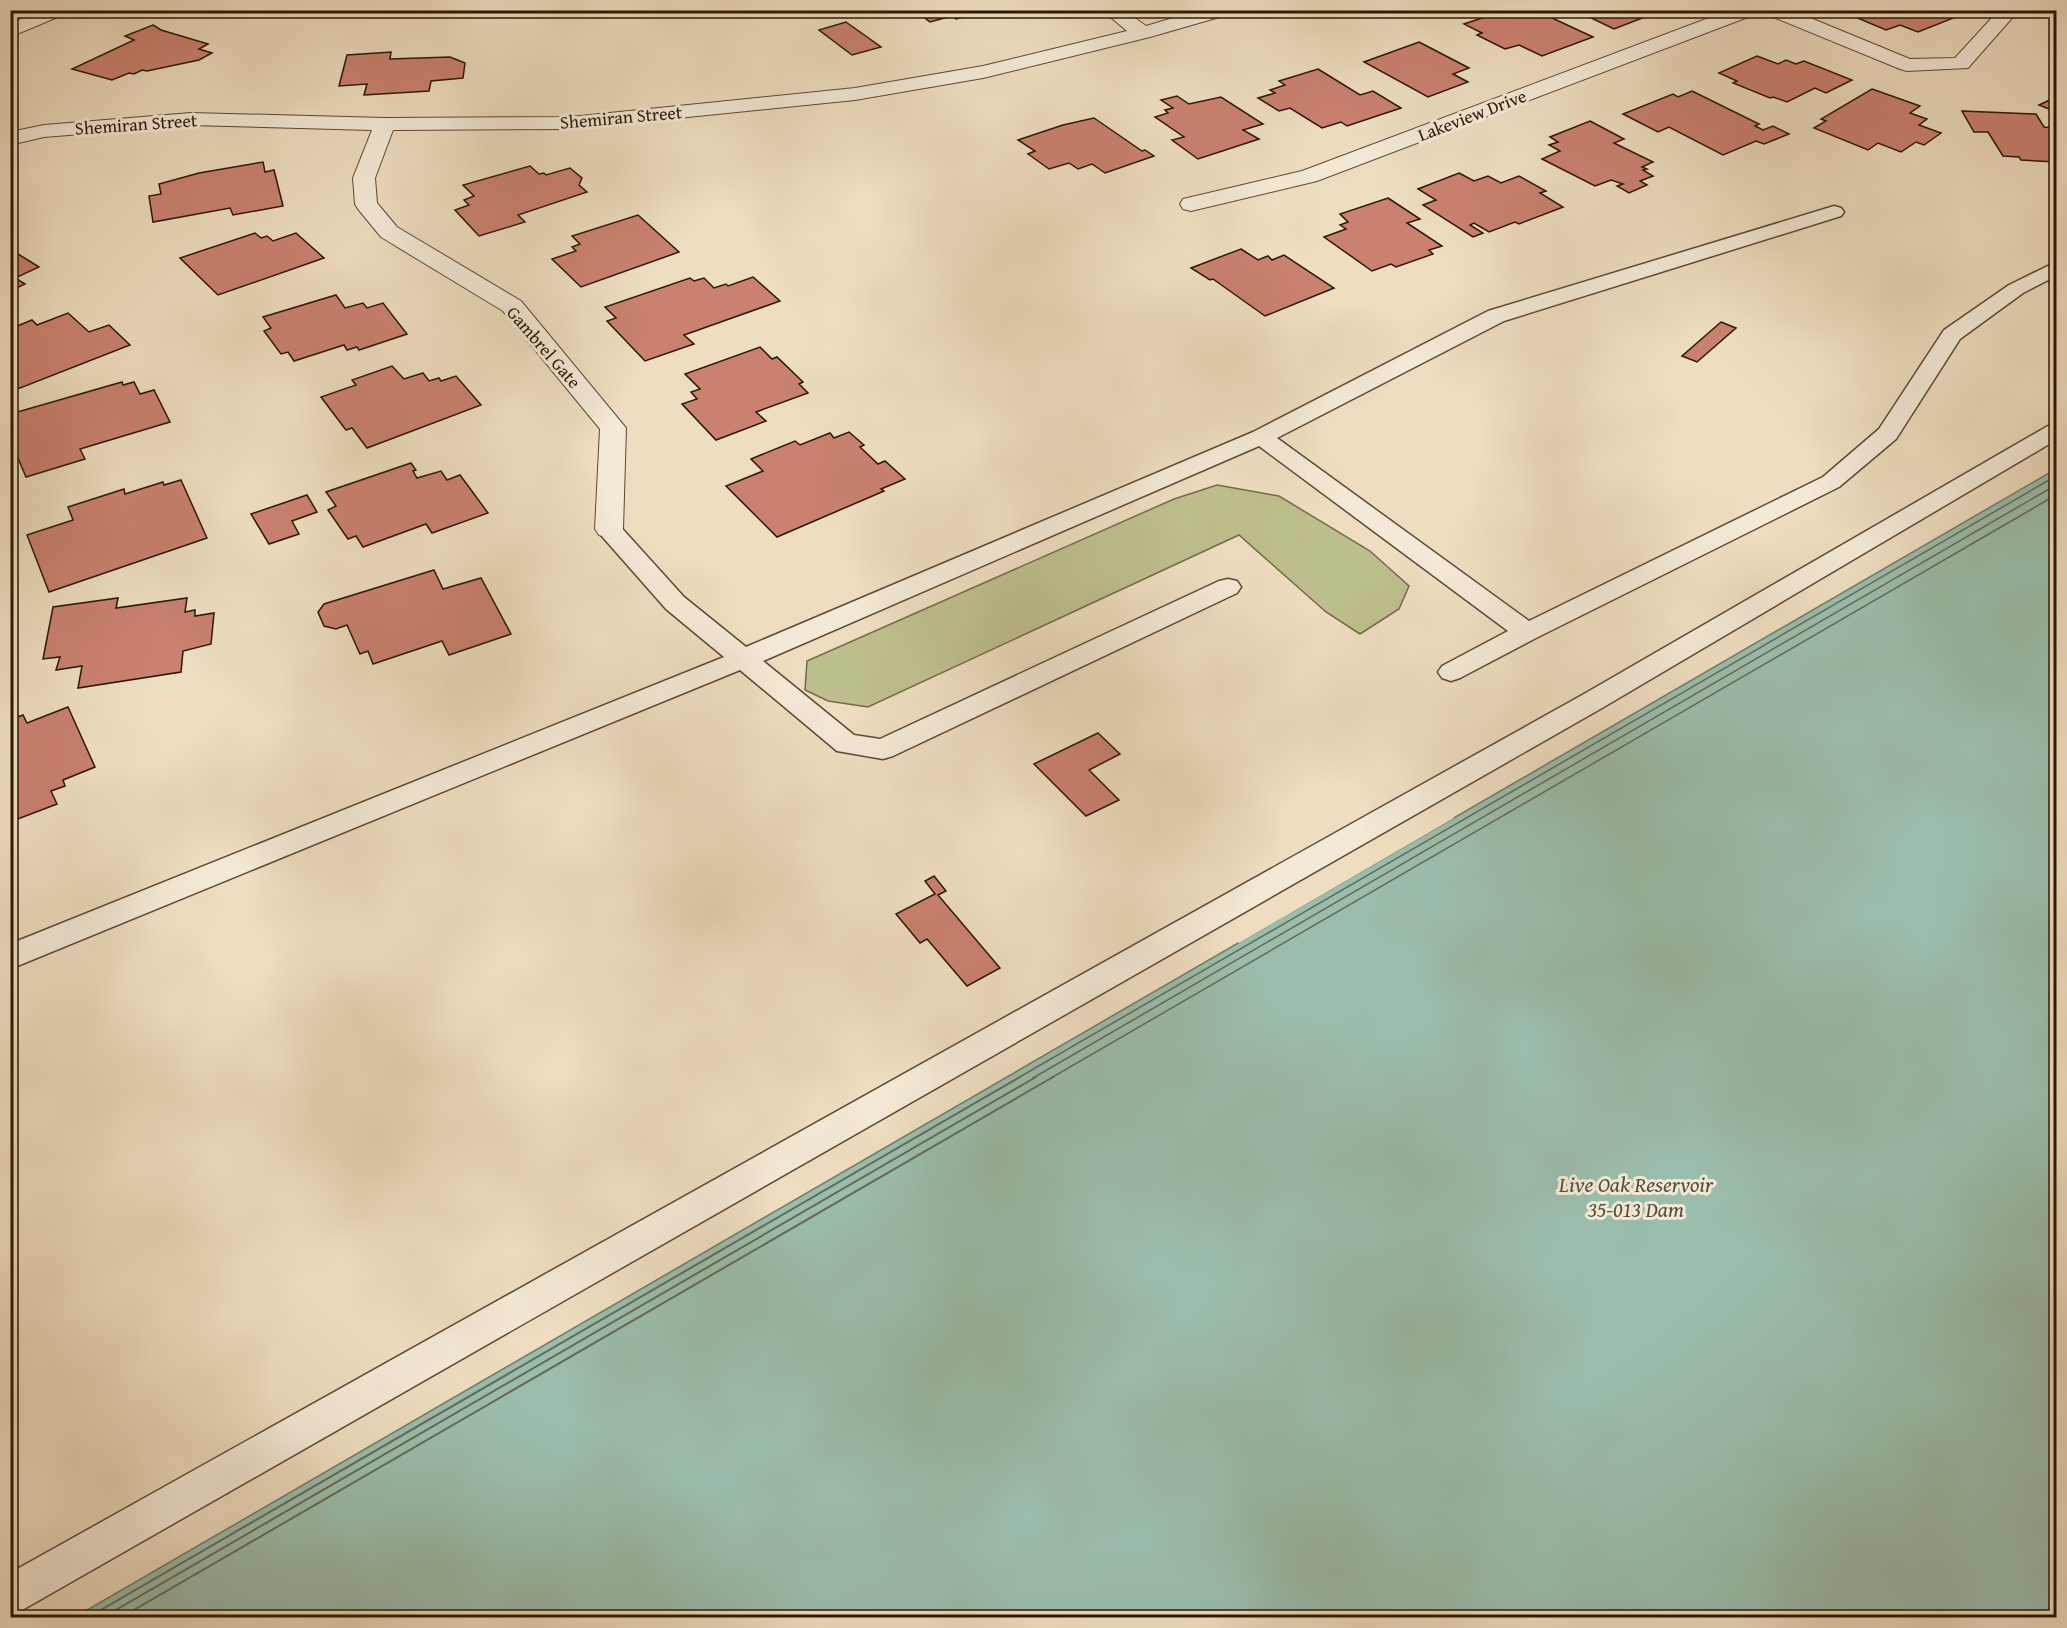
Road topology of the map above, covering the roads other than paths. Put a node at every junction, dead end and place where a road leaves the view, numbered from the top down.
1 (58, 10) edge
2 (1111, 10) edge
3 (1223, 10) edge
4 (1749, 10) edge
5 (1773, 10) edge
6 (2010, 10) edge
7 (10, 31) edge
8 (1143, 33) junction
9 (385, 124) junction
10 (10, 139) edge
11 (1191, 204) dead end
12 (1834, 212) dead end
13 (2056, 268) edge
14 (2056, 431) edge
15 (1261, 437) junction
16 (609, 530) joint
17 (1228, 587) dead end
18 (1527, 632) junction
19 (743, 659) junction
20 (1451, 672) dead end
21 (10, 957) edge
22 (10, 1595) edge

1 - 7 street
2 - 8 street
3 - 8 street, Shemiran Street
4 - 11 street, Lakeview Drive
5 - 6 street
8 - 9 street, Shemiran Street
9 - 10 street, Shemiran Street
9 - 16 street, Gambrel Gate
12 - 15 lane
13 - 18 lane
14 - 22 lane
15 - 18 lane
15 - 19 lane
16 - 19 lane
17 - 19 lane
18 - 20 lane
19 - 21 lane

